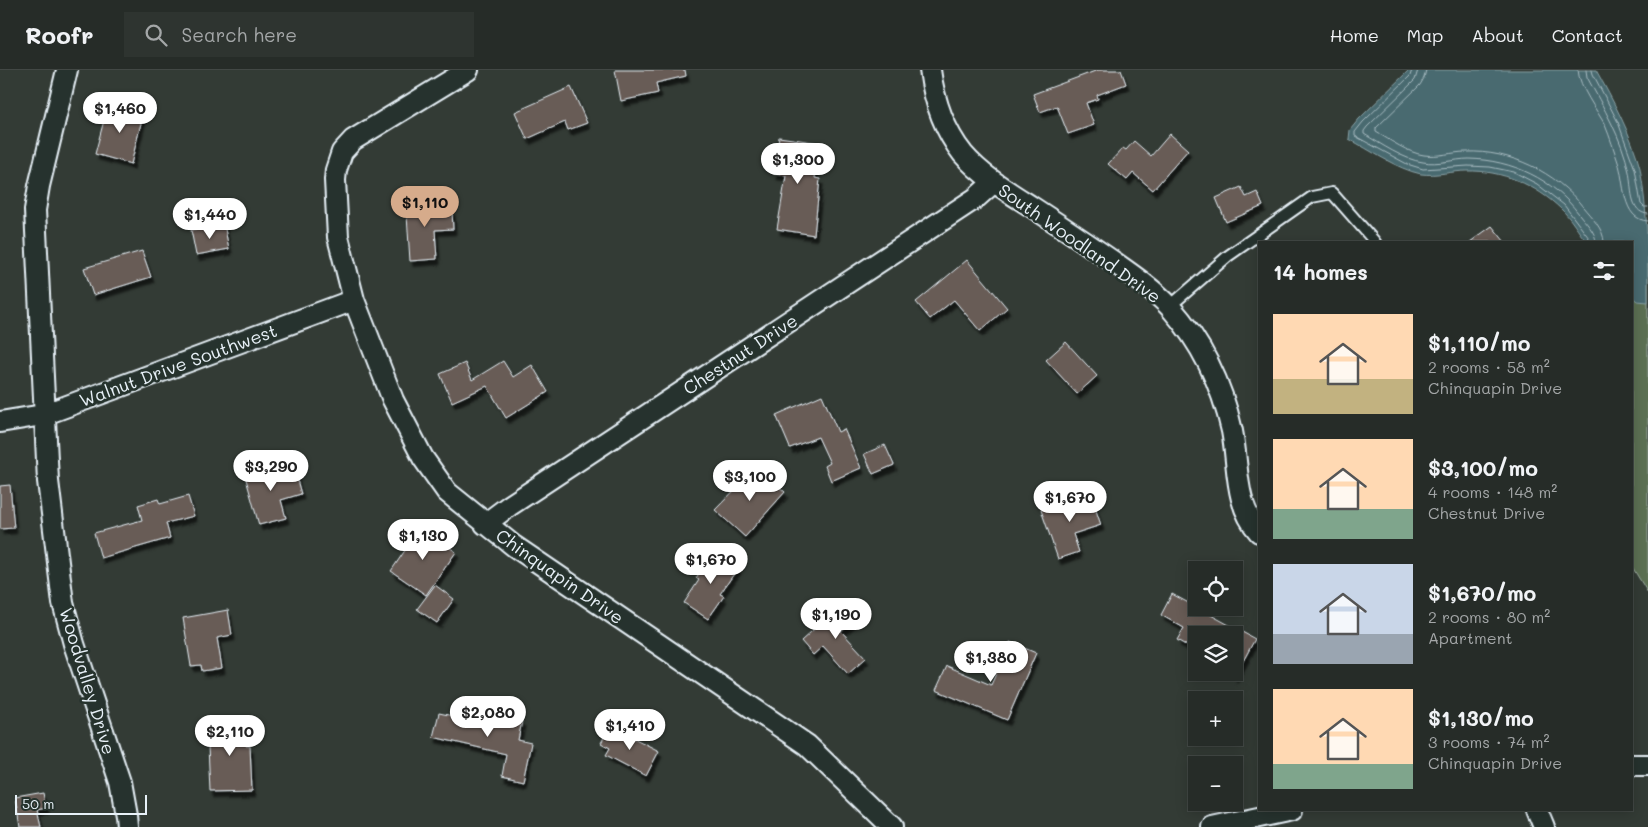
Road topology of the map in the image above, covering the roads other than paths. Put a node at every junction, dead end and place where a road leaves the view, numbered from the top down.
1 (67, 70) edge
2 (468, 70) edge
3 (930, 70) edge
4 (994, 182) junction
5 (1374, 241) edge
6 (354, 300) junction
7 (1170, 307) junction
8 (44, 415) junction
9 (0, 422) edge
10 (484, 524) junction
11 (1258, 531) edge
12 (1633, 765) edge
13 (1648, 765) edge
14 (1287, 811) edge
15 (1537, 811) edge
16 (127, 827) edge
17 (892, 827) edge
18 (1212, 827) edge
19 (1544, 827) edge

1 - 8 street, Woodvalley Drive
2 - 6 street, Chinquapin Drive
3 - 4 street, South Woodland Drive
4 - 7 street, South Woodland Drive
4 - 10 street, Chestnut Drive
5 - 7 lane
6 - 8 street, Walnut Drive Southwest
6 - 10 street, Chinquapin Drive
7 - 11 street, South Woodland Drive
8 - 9 street, Walnut Drive Southwest
8 - 16 street, Woodvalley Drive
10 - 17 street, Chinquapin Drive
12 - 13 street
14 - 18 street
15 - 19 street

